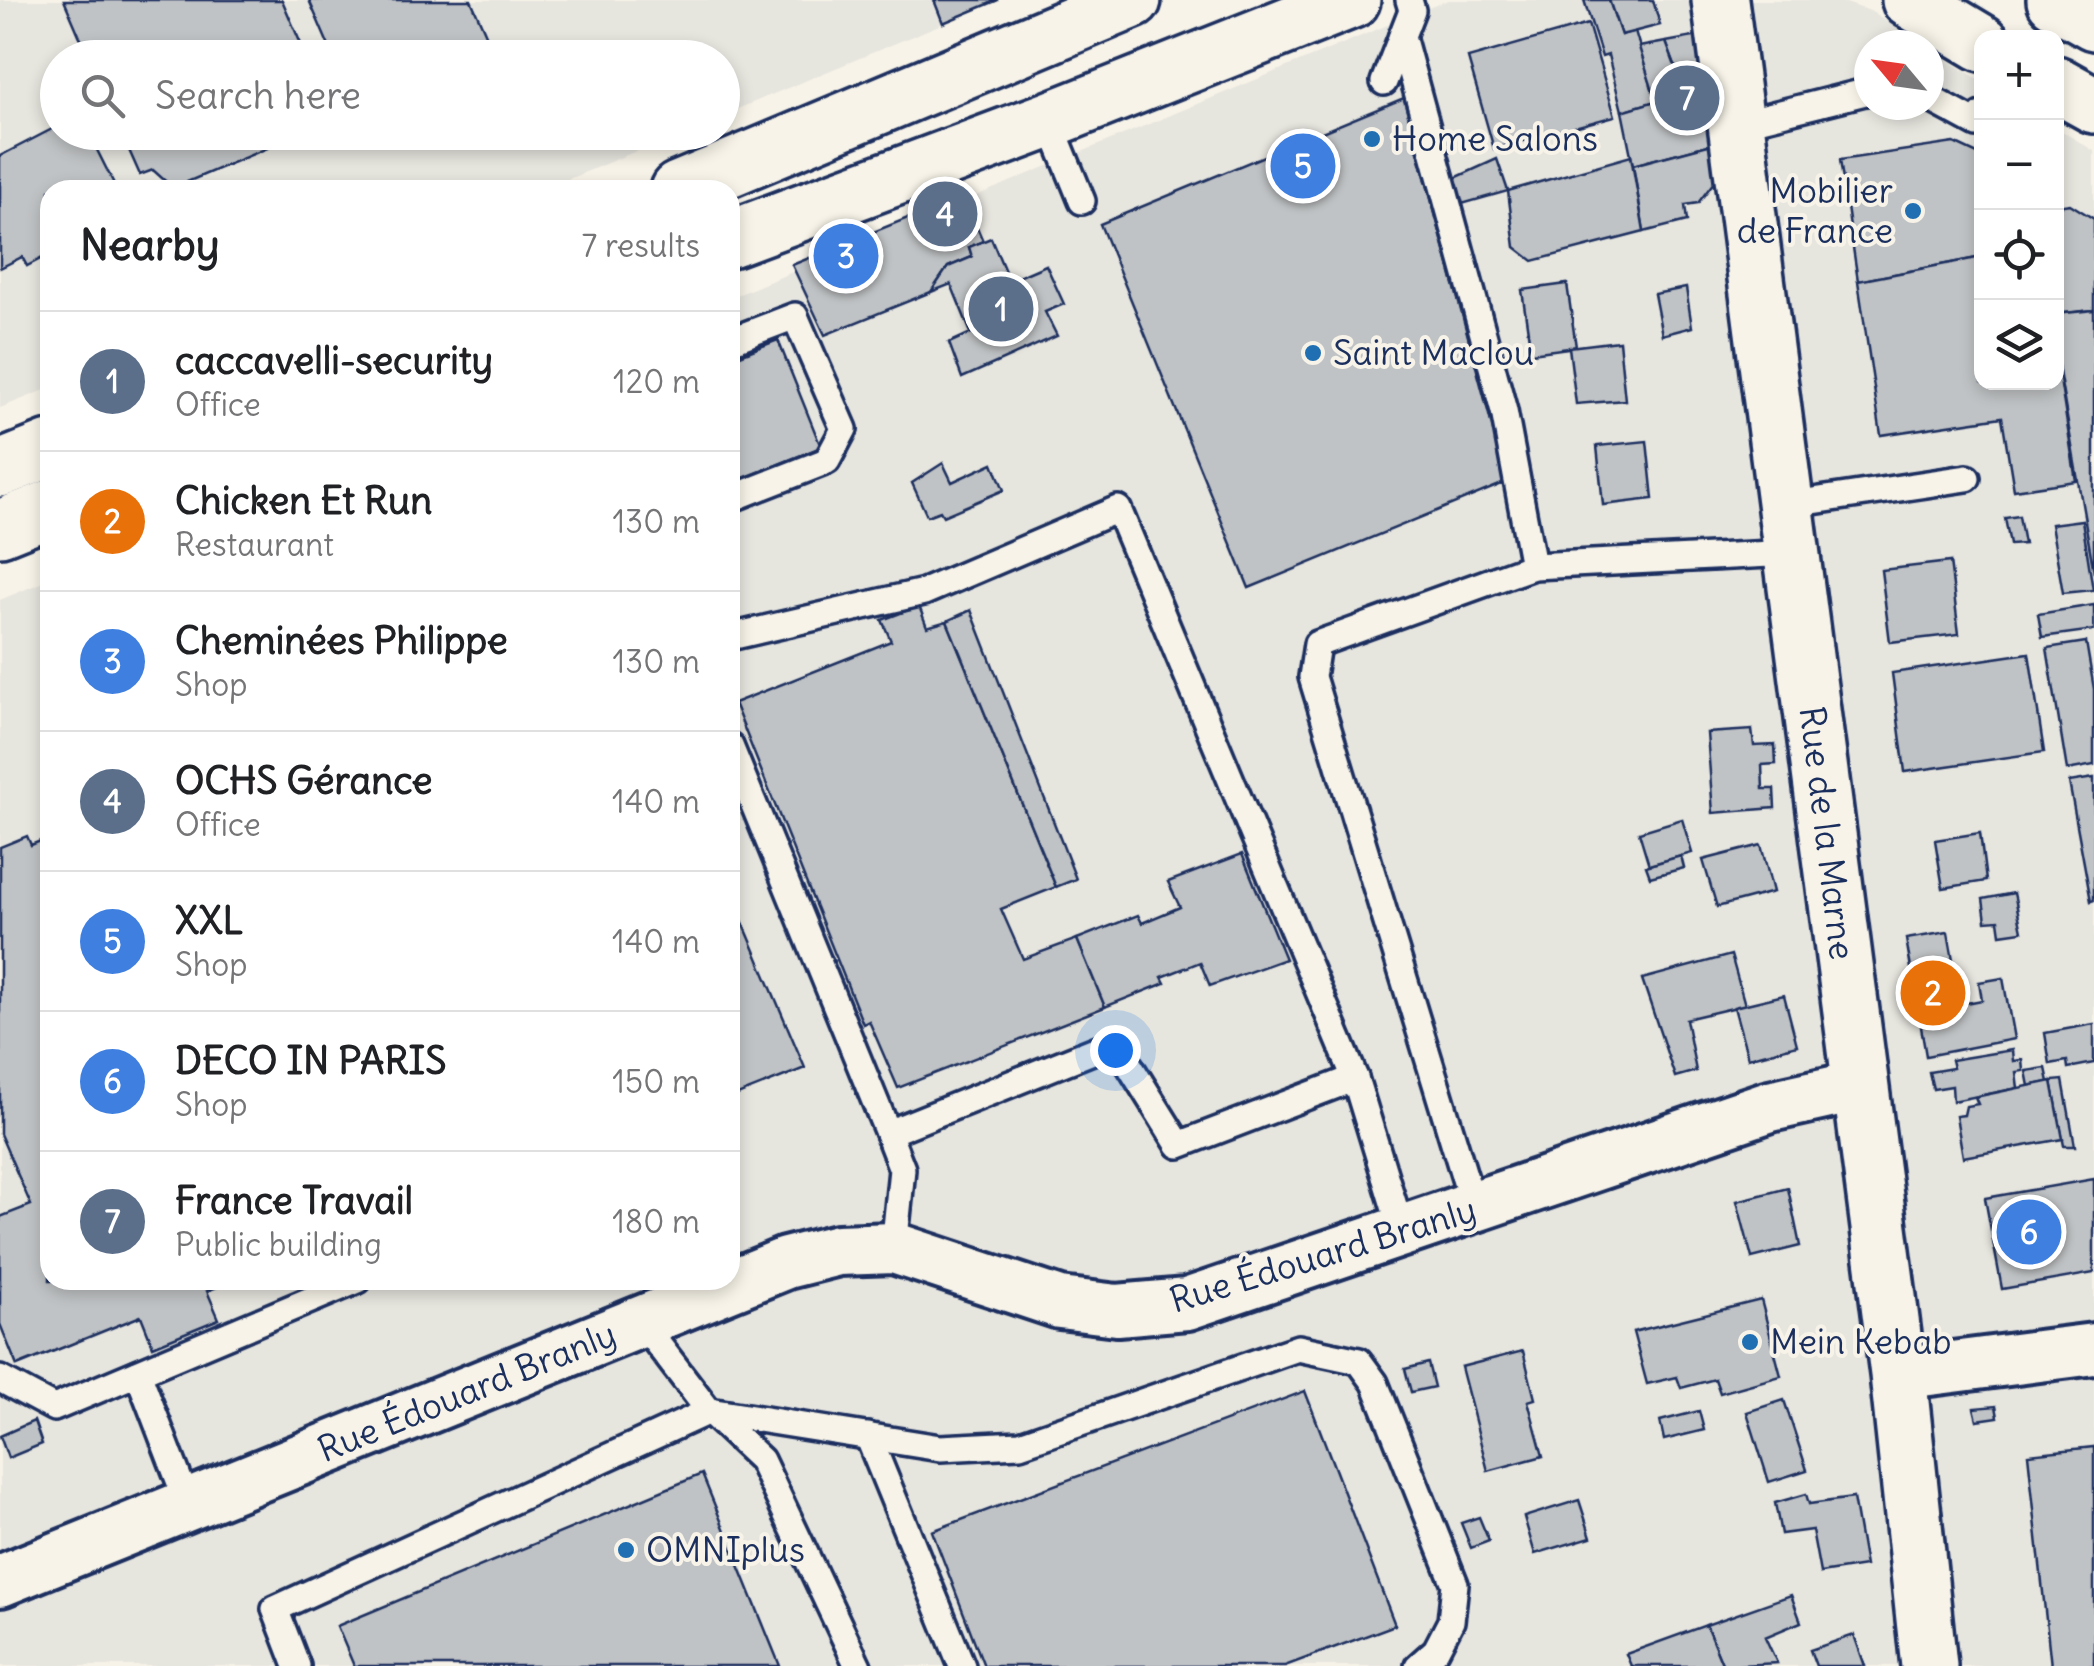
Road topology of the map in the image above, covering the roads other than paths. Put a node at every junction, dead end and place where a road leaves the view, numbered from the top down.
1 (1133, 0) edge
2 (1352, 0) edge
3 (1409, 0) edge
4 (1720, 0) edge
5 (1910, 0) edge
6 (2055, 0) edge
7 (2094, 22) edge
8 (1402, 36) junction
9 (1974, 38) edge
10 (1384, 82) dead end
11 (2064, 88) edge
12 (1854, 95) edge
13 (2094, 105) edge
14 (1944, 106) edge
15 (1049, 120) junction
16 (1979, 120) edge
17 (1737, 124) junction
18 (702, 180) edge
19 (1082, 201) dead end
20 (740, 235) edge
21 (740, 337) edge
22 (40, 453) edge
23 (0, 469) edge
24 (1967, 478) dead end
25 (740, 494) edge
26 (40, 512) edge
27 (0, 528) edge
28 (1789, 529) junction
29 (1532, 566) junction
30 (740, 635) edge
31 (740, 770) edge
32 (1355, 1078) junction
33 (1860, 1086) junction
34 (888, 1133) junction
35 (1474, 1208) junction
36 (1402, 1232) junction
37 (894, 1248) junction
38 (740, 1282) edge
39 (334, 1290) edge
40 (719, 1290) edge
41 (640, 1321) junction
42 (2094, 1348) edge
43 (138, 1373) junction
44 (1898, 1374) junction
45 (0, 1379) edge
46 (710, 1411) junction
47 (868, 1436) junction
48 (189, 1506) junction
49 (0, 1582) edge
50 (297, 1666) edge
51 (858, 1666) edge
52 (962, 1666) edge
53 (1418, 1666) edge
54 (1929, 1666) edge

1 - 18 street
2 - 15 street
3 - 8 lane
4 - 17 street, Rue de la Marne
5 - 9 street
6 - 7 street
8 - 10 lane
8 - 29 lane
11 - 13 street
12 - 17 lane
14 - 16 lane
15 - 19 lane
15 - 20 street
17 - 28 street, Rue de la Marne
21 - 25 lane
22 - 23 street
24 - 28 lane
26 - 27 street
28 - 29 lane
28 - 33 street, Rue de la Marne
29 - 35 lane
30 - 32 lane
31 - 34 lane
32 - 34 lane
32 - 36 lane
33 - 35 street, Rue Édouard Branly
33 - 44 street, Rue de la Marne
34 - 37 lane
35 - 36 street, Rue Édouard Branly
36 - 37 street, Rue Édouard Branly
37 - 38 street, Rue Édouard Branly
39 - 43 lane
40 - 41 street, Rue Édouard Branly
41 - 46 lane
41 - 48 street, Rue Édouard Branly
42 - 44 street
43 - 45 lane
43 - 48 lane
44 - 54 street, Rue de la Marne
46 - 47 lane
46 - 50 lane
46 - 51 lane
47 - 52 lane
47 - 53 lane
48 - 49 street, Rue Édouard Branly

